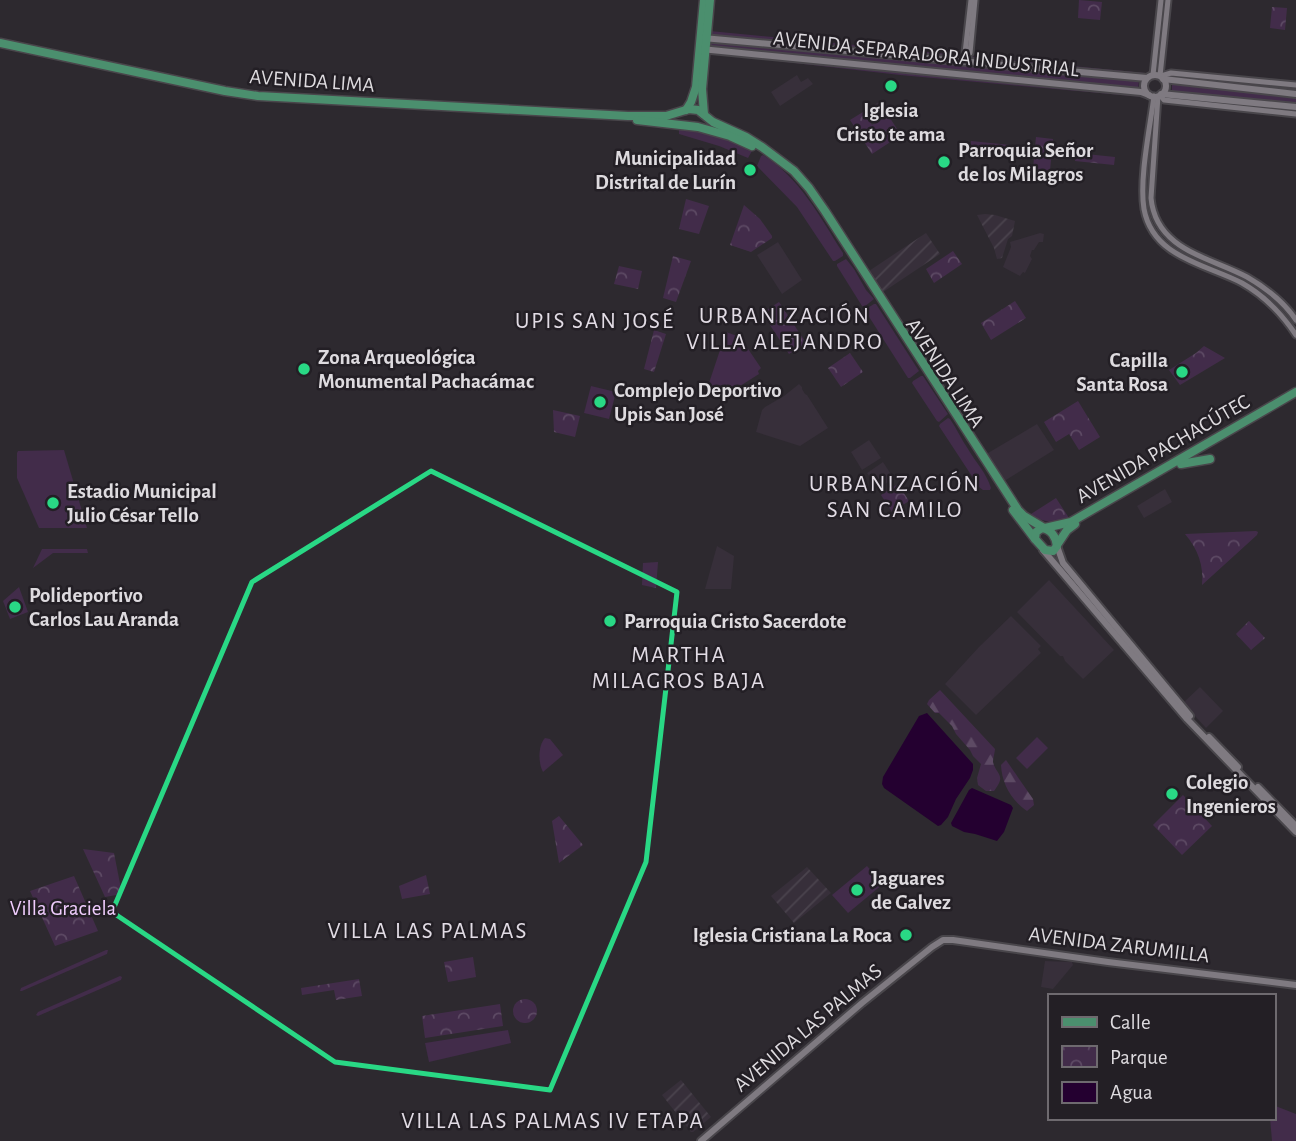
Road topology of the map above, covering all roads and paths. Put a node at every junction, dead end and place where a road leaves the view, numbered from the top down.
1 (704, 0) edge
2 (710, 0) edge
3 (973, 0) edge
4 (1161, 0) edge
5 (1168, 0) edge
6 (703, 38) junction
7 (0, 43) edge
8 (702, 49) junction
9 (967, 53) dead end
10 (1157, 77) junction
11 (1296, 85) edge
12 (1296, 94) edge
13 (1156, 95) junction
14 (1296, 107) edge
15 (685, 111) junction
16 (1296, 114) edge
17 (628, 116) junction
18 (705, 116) junction
19 (693, 126) junction
20 (1296, 320) edge
21 (1296, 335) edge
22 (1296, 395) edge
23 (1210, 459) dead end
24 (1181, 464) junction
25 (1044, 528) junction
26 (1035, 539) junction
27 (1057, 545) junction
28 (1042, 548) junction
29 (1296, 826) edge
30 (1296, 832) edge
31 (938, 942) joint
32 (1296, 985) edge
33 (701, 1141) edge

1 - 6 main road
2 - 6 main road
3 - 9 street
4 - 10 street
5 - 10 street
6 - 8 main road
6 - 10 main road, AVENIDA SEPARADORA INDUSTRIAL
7 - 17 main road, AVENIDA LIMA
8 - 13 main road, AVENIDA SEPARADORA INDUSTRIAL
8 - 15 main road
8 - 18 main road
10 - 11 street, AVENIDA SEPARADORA INDUSTRIAL
10 - 12 main road, AVENIDA SEPARADORA INDUSTRIAL
10 - 13 main road
10 - 13 main road
13 - 14 main road, AVENIDA SEPARADORA INDUSTRIAL
13 - 16 street, AVENIDA SEPARADORA INDUSTRIAL
13 - 20 street
13 - 21 street
15 - 17 main road, AVENIDA LIMA
15 - 18 main road, AVENIDA LIMA
15 - 19 main road
17 - 19 main road, AVENIDA LIMA
18 - 19 main road
18 - 25 main road, AVENIDA LIMA
19 - 26 main road, AVENIDA LIMA
22 - 24 main road, AVENIDA PACHACÚTEC
22 - 25 main road, AVENIDA PACHACÚTEC
23 - 24 main road
24 - 27 main road, AVENIDA PACHACÚTEC
25 - 26 main road
25 - 27 main road
26 - 28 main road
27 - 28 main road
27 - 29 main road
28 - 30 main road
31 - 32 main road, AVENIDA ZARUMILLA
31 - 33 main road, AVENIDA LAS PALMAS

